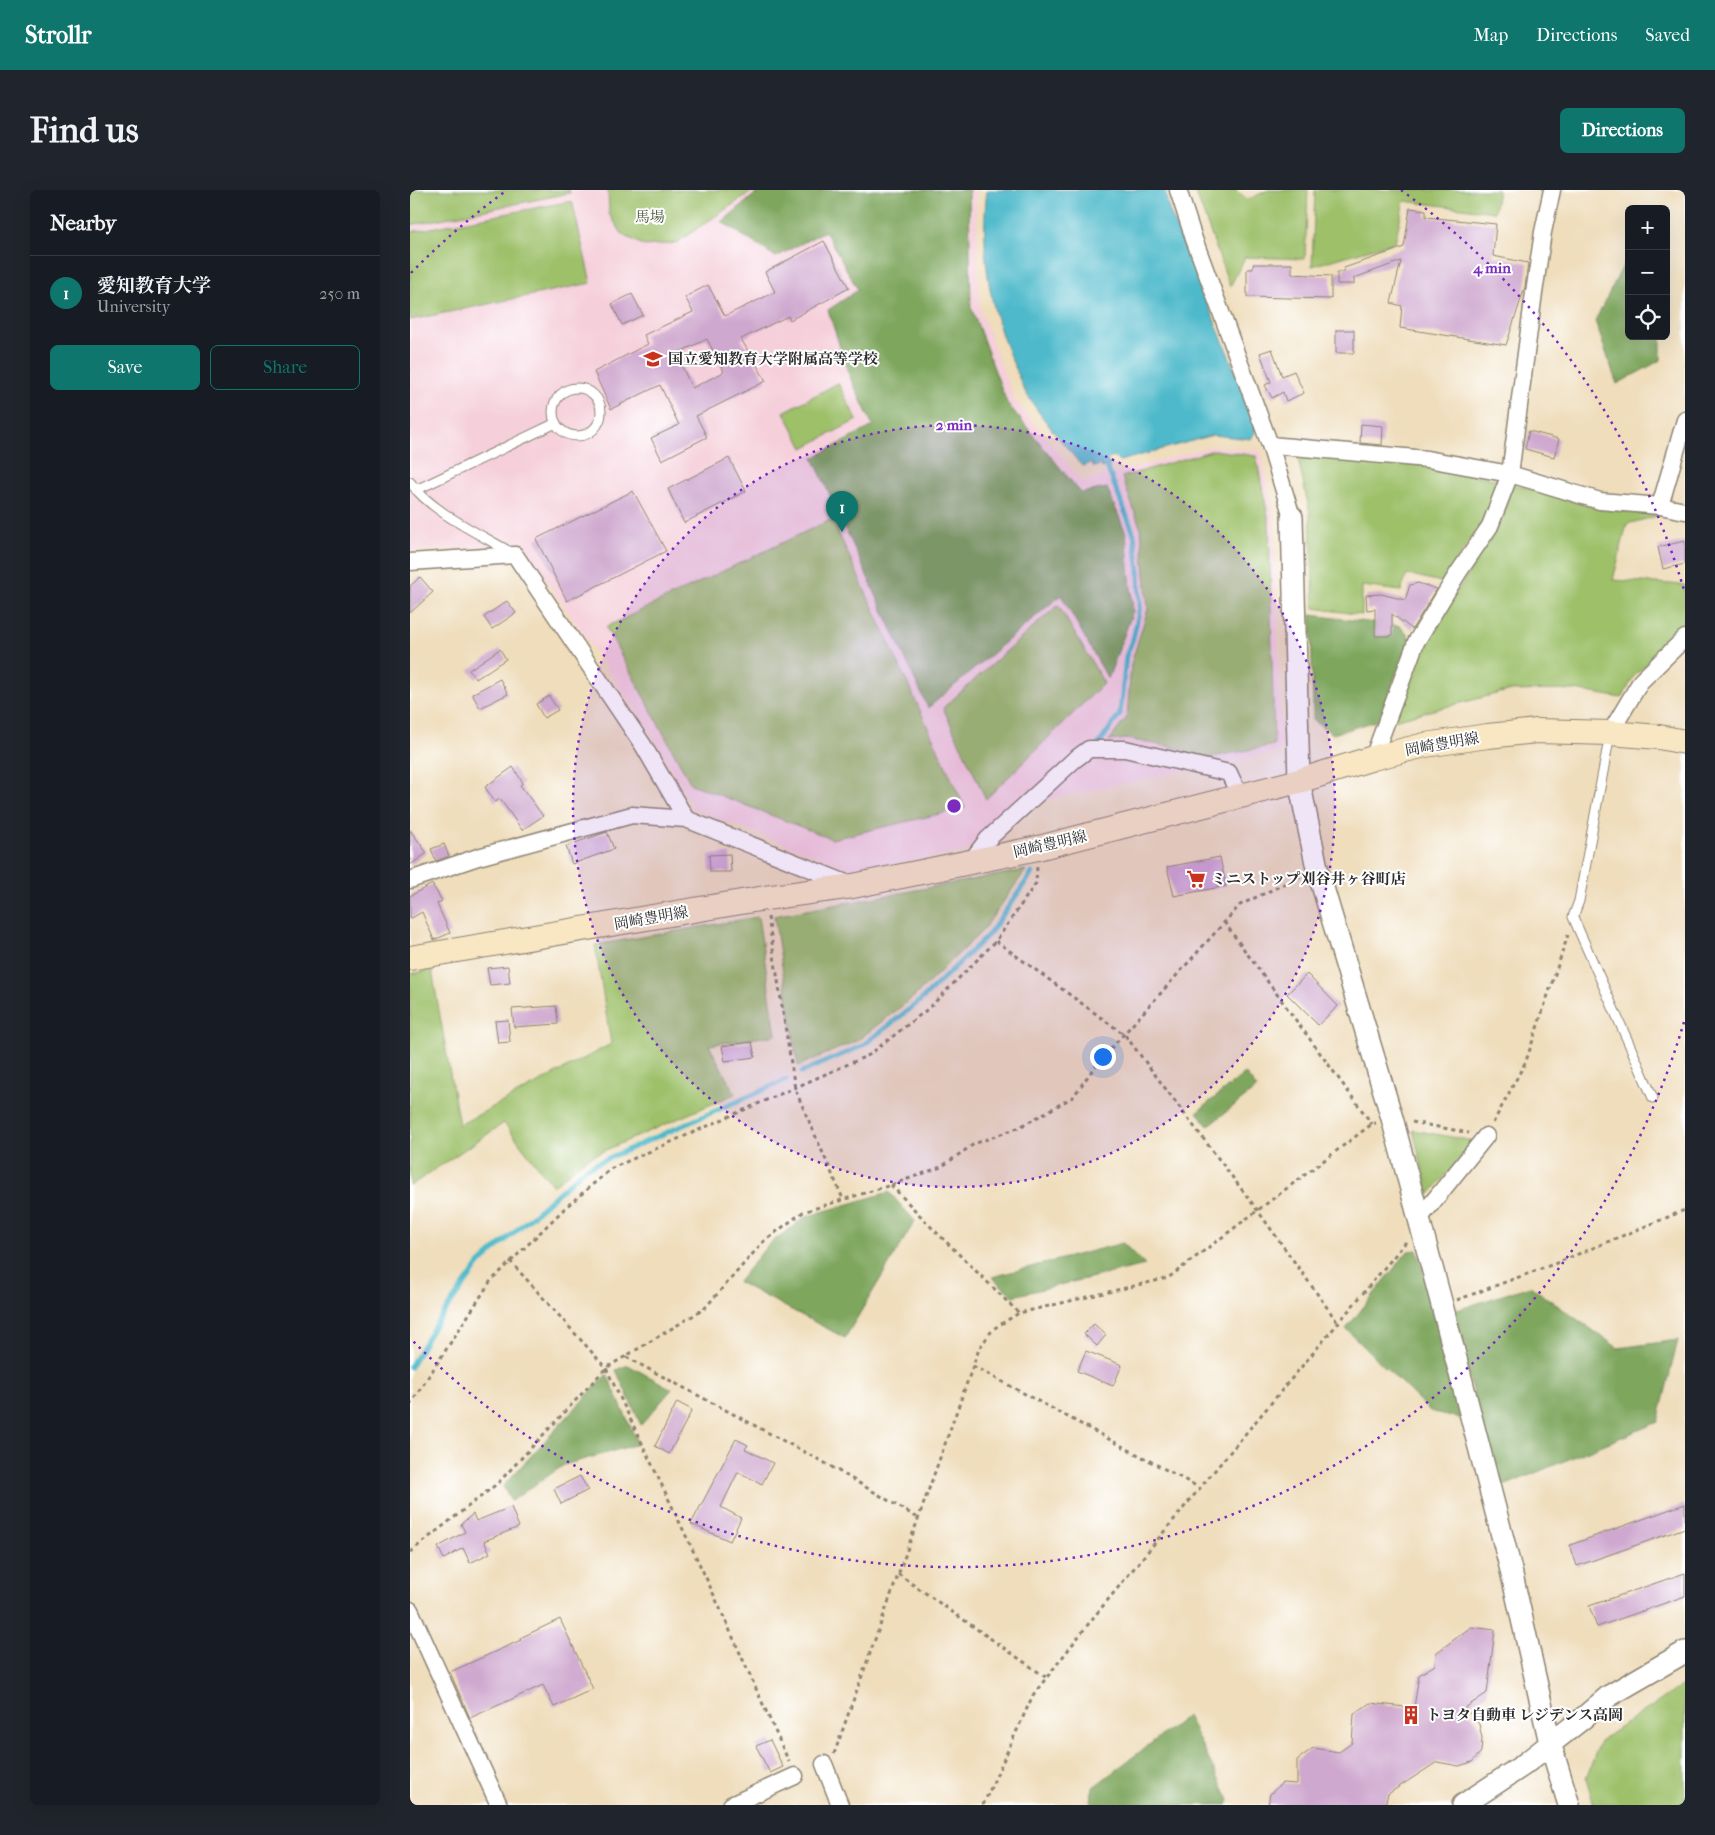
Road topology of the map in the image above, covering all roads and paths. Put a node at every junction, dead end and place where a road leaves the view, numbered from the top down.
1 (1178, 190) edge
2 (1552, 190) edge
3 (1685, 420) edge
4 (556, 423) junction
5 (1270, 445) junction
6 (1510, 474) junction
7 (410, 482) edge
8 (416, 490) junction
9 (1660, 506) junction
10 (1685, 511) edge
11 (1292, 517) joint
12 (515, 555) junction
13 (410, 562) edge
14 (1685, 638) edge
15 (1610, 733) junction
16 (1685, 742) edge
17 (1374, 758) junction
18 (1300, 781) junction
19 (1240, 797) junction
20 (686, 819) junction
21 (1038, 848) junction
22 (971, 861) junction
23 (1317, 868) junction
24 (410, 880) edge
25 (853, 886) junction
26 (765, 898) junction
27 (1573, 918) junction
28 (1224, 922) junction
29 (996, 941) junction
30 (410, 958) edge
31 (1125, 1035) junction
32 (795, 1089) junction
33 (1653, 1098) dead end
34 (1382, 1121) junction
35 (1486, 1136) junction
36 (891, 1185) junction
37 (843, 1199) junction
38 (1685, 1210) edge
39 (1258, 1211) junction
40 (1420, 1226) junction
41 (510, 1261) junction
42 (1442, 1305) junction
43 (1019, 1313) junction
44 (1338, 1323) junction
45 (626, 1357) junction
46 (973, 1366) junction
47 (606, 1368) junction
48 (410, 1405) edge
49 (1200, 1488) junction
50 (918, 1518) junction
51 (410, 1552) edge
52 (898, 1574) junction
53 (410, 1610) edge
54 (1685, 1652) edge
55 (1047, 1678) junction
56 (1550, 1743) junction
57 (824, 1764) joint
58 (795, 1776) joint
59 (499, 1805) edge
60 (731, 1805) edge
61 (840, 1805) edge
62 (983, 1805) edge
63 (1463, 1805) edge
64 (1569, 1805) edge

1 - 5 street
2 - 6 street
3 - 9 street
4 - 4 lane
4 - 8 lane
5 - 6 street
5 - 11 street
6 - 9 street
6 - 17 street
7 - 8 lane
8 - 12 lane
9 - 10 street
11 - 18 street
12 - 13 street
12 - 20 street
14 - 15 street
15 - 16 main road, 岡崎豊明線
15 - 17 main road, 岡崎豊明線
15 - 27 lane
17 - 18 main road, 岡崎豊明線
18 - 19 main road, 岡崎豊明線
18 - 23 street
19 - 21 main road, 岡崎豊明線
19 - 22 street
20 - 24 street
20 - 25 street
21 - 22 main road, 岡崎豊明線
21 - 29 path
22 - 25 main road, 岡崎豊明線
23 - 28 path
23 - 34 street
25 - 26 main road, 岡崎豊明線
26 - 30 main road, 岡崎豊明線
26 - 32 path
27 - 33 lane
27 - 35 path
28 - 31 path
28 - 34 path
29 - 31 path
29 - 32 path
31 - 36 path
31 - 39 path
32 - 37 path
32 - 41 path
34 - 35 path
34 - 39 path
34 - 40 street
35 - 40 street
36 - 37 path
36 - 43 path
37 - 45 path
38 - 42 path
39 - 43 path
39 - 44 path
40 - 42 street
40 - 44 path
41 - 47 path
41 - 48 path
42 - 56 street
43 - 46 path
44 - 49 path
45 - 47 path
45 - 50 path
46 - 49 path
46 - 50 path
47 - 51 path
47 - 58 path
49 - 55 path
50 - 52 path
52 - 55 path
52 - 57 path
53 - 59 street
54 - 56 street
55 - 62 path
56 - 63 street
56 - 64 street
57 - 61 street
58 - 60 street

